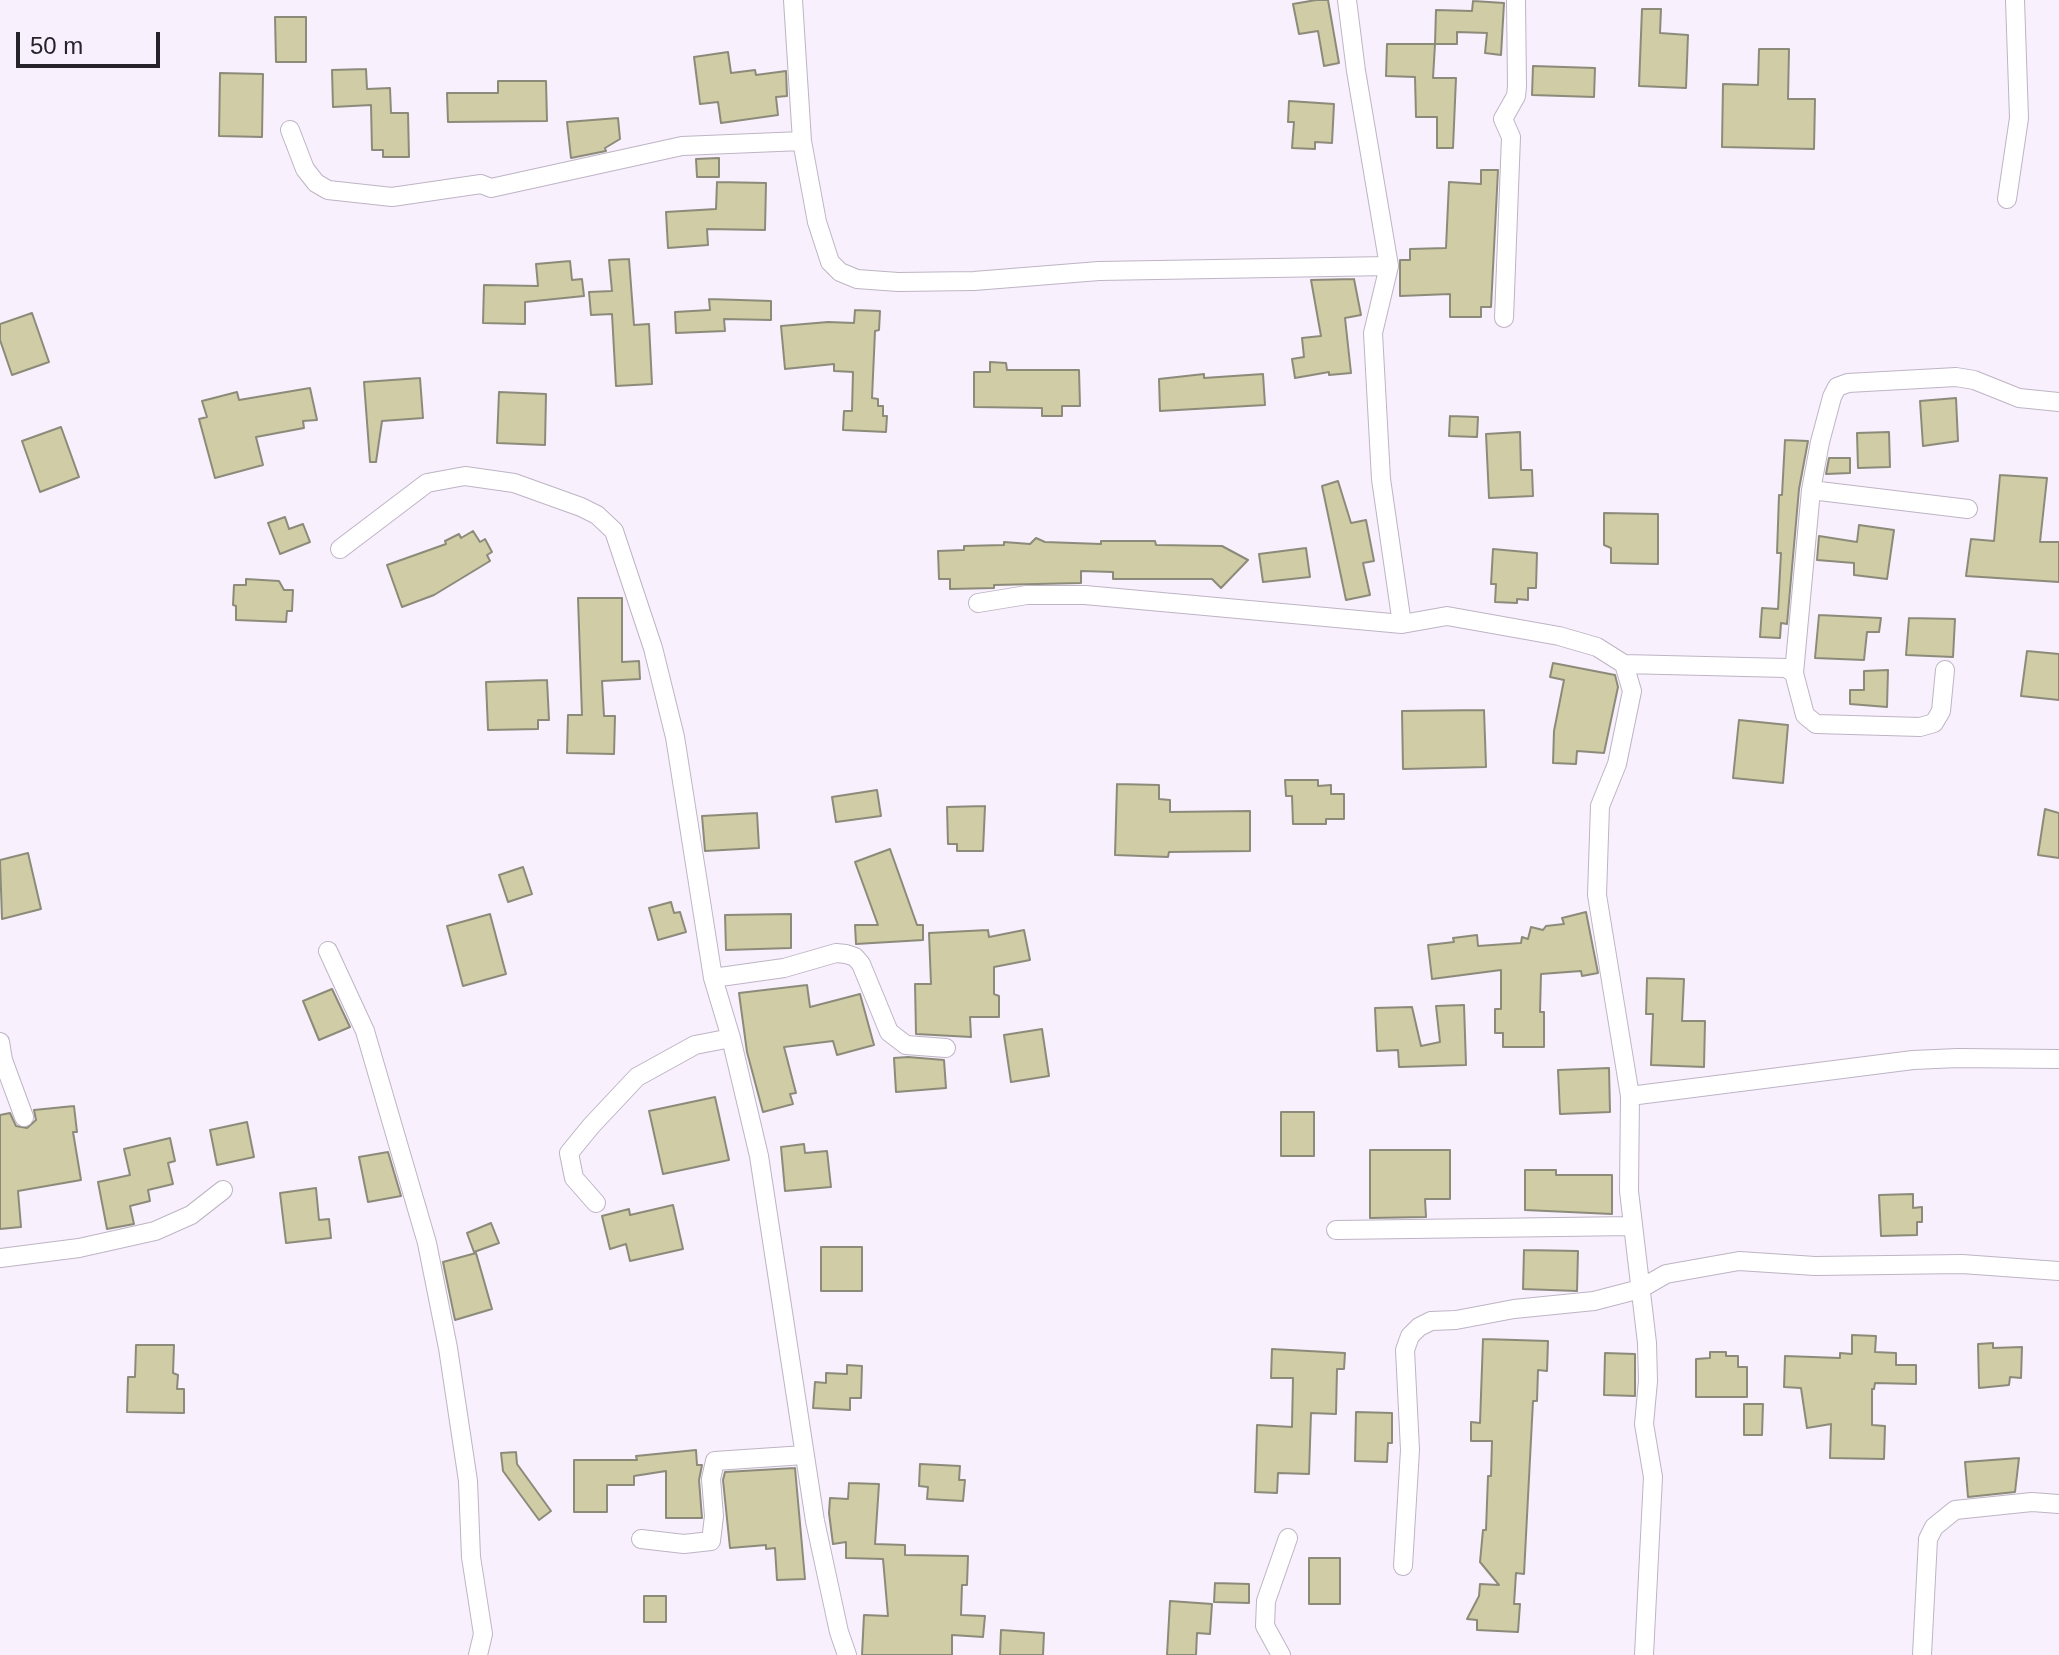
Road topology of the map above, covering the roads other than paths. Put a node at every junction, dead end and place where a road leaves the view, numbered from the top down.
1 (793, 0) edge
2 (1347, 0) edge
3 (1516, 0) edge
4 (2015, 0) edge
5 (290, 130) dead end
6 (802, 141) junction
7 (2007, 199) dead end
8 (1389, 266) junction
9 (1504, 318) dead end
10 (2059, 402) edge
11 (1811, 490) junction
12 (1968, 509) dead end
13 (340, 549) dead end
14 (978, 603) dead end
15 (1402, 624) junction
16 (1624, 664) junction
17 (1945, 670) dead end
18 (1794, 673) junction
19 (328, 951) dead end
20 (713, 978) junction
21 (731, 1038) junction
22 (0, 1042) edge
23 (946, 1048) dead end
24 (2059, 1059) edge
25 (1630, 1096) junction
26 (24, 1117) dead end
27 (223, 1190) dead end
28 (596, 1203) dead end
29 (1633, 1226) junction
30 (1336, 1230) dead end
31 (0, 1258) edge
32 (2059, 1271) edge
33 (1640, 1289) junction
34 (804, 1455) junction
35 (2059, 1504) edge
36 (1288, 1538) dead end
37 (641, 1539) dead end
38 (1403, 1566) dead end
39 (478, 1655) edge
40 (847, 1655) edge
41 (1281, 1655) edge
42 (1644, 1655) edge
43 (1922, 1655) edge

1 - 6 street
2 - 8 street
3 - 9 street
4 - 7 street
5 - 6 street
6 - 8 street
8 - 15 street
10 - 11 street
11 - 12 street
11 - 18 street
13 - 20 street
14 - 15 street
15 - 16 street
16 - 18 street
16 - 25 street
17 - 18 street
19 - 39 street
20 - 21 street
20 - 23 street
21 - 28 street
21 - 34 street
22 - 26 street
24 - 25 street
25 - 29 street
27 - 31 street
29 - 30 street
29 - 33 street
32 - 33 street
33 - 38 street
33 - 42 street
34 - 37 street
34 - 40 street
35 - 43 street
36 - 41 street

